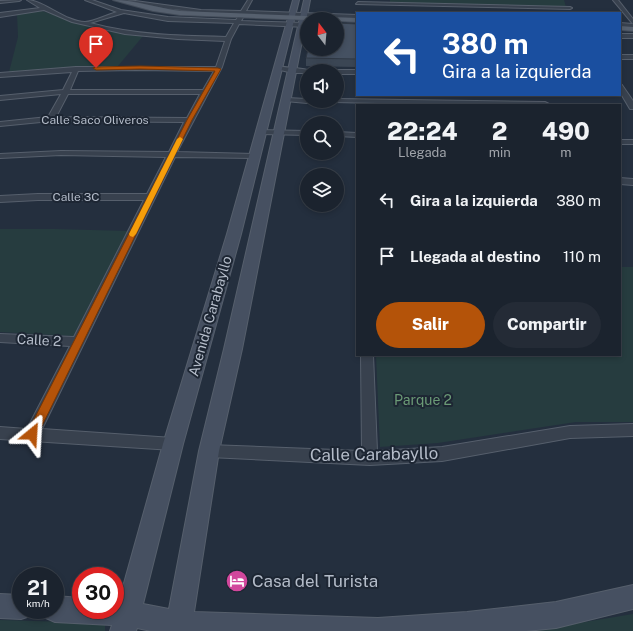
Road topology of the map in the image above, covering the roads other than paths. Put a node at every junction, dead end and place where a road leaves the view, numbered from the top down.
1 (19, 0) edge
2 (29, 0) edge
3 (87, 0) edge
4 (101, 0) edge
5 (117, 0) edge
6 (130, 0) edge
7 (250, 0) edge
8 (308, 0) edge
9 (615, 0) edge
10 (0, 2) edge
11 (358, 2) edge
12 (567, 3) dead end
13 (570, 8) junction
14 (42, 9) junction
15 (124, 12) junction
16 (357, 12) edge
17 (573, 12) edge
18 (0, 15) edge
19 (239, 18) junction
20 (298, 19) edge
21 (344, 19) edge
22 (356, 19) edge
23 (356, 19) edge
24 (356, 19) edge
25 (344, 22) edge
26 (633, 22) edge
27 (85, 23) junction
28 (633, 26) edge
29 (621, 27) edge
30 (621, 27) edge
31 (633, 29) edge
32 (621, 32) edge
33 (633, 33) edge
34 (621, 36) edge
35 (633, 36) edge
36 (228, 40) junction
37 (621, 57) edge
38 (633, 57) edge
39 (76, 69) junction
40 (218, 69) junction
41 (293, 70) edge
42 (344, 72) edge
43 (356, 72) edge
44 (0, 75) edge
45 (621, 88) edge
46 (66, 92) junction
47 (205, 92) junction
48 (0, 98) edge
49 (287, 100) junction
50 (300, 100) edge
51 (344, 101) edge
52 (494, 104) edge
53 (633, 107) edge
54 (51, 119) junction
55 (189, 120) junction
56 (0, 124) edge
57 (261, 132) junction
58 (280, 132) junction
59 (300, 133) edge
60 (344, 134) edge
61 (356, 135) edge
62 (621, 142) edge
63 (633, 142) edge
64 (173, 155) junction
65 (0, 156) edge
66 (254, 156) junction
67 (621, 181) edge
68 (633, 182) edge
69 (151, 197) junction
70 (0, 199) edge
71 (0, 338) edge
72 (79, 342) junction
73 (367, 356) edge
74 (633, 430) edge
75 (0, 433) edge
76 (32, 434) junction
77 (173, 444) junction
78 (209, 451) junction
79 (370, 458) junction
80 (633, 597) edge
81 (0, 606) edge
82 (12, 607) edge
83 (64, 611) edge
84 (126, 622) edge
85 (179, 627) edge
86 (377, 631) edge

1 - 10 street
2 - 14 street
3 - 15 street
4 - 19 main road
5 - 19 main road
6 - 19 street
7 - 19 street
8 - 20 main road, Avenida Carabayllo
9 - 26 street
11 - 13 street
11 - 16 street
12 - 13 street
13 - 17 street
14 - 18 street
14 - 27 street
15 - 19 street
15 - 27 street
19 - 20 main road
19 - 36 street
20 - 22 street
20 - 41 main road, Avenida Carabayllo
21 - 23 main road
24 - 25 main road
27 - 36 street
28 - 29 street
30 - 31 main road
32 - 33 main road
34 - 35 street
36 - 40 street
37 - 38 street
39 - 40 street
39 - 44 street
39 - 46 street
40 - 47 street
41 - 49 main road, Avenida Carabayllo
41 - 57 main road, Avenida Carabayllo
42 - 43 street
45 - 53 street
46 - 47 street
46 - 48 street
46 - 54 street
47 - 55 street
49 - 50 street
49 - 58 main road, Avenida Carabayllo
51 - 52 street
54 - 55 street, Calle Saco Oliveros
54 - 56 street, Calle Saco Oliveros
55 - 64 street
57 - 58 street
57 - 66 main road, Avenida Carabayllo
58 - 59 street
58 - 78 main road, Avenida Carabayllo
60 - 61 street
62 - 63 street
64 - 65 street
64 - 66 street
64 - 69 street
66 - 77 main road, Avenida Carabayllo
67 - 68 street
69 - 70 street, Calle 3C
69 - 72 street
71 - 72 street, Calle 2
72 - 76 street
73 - 79 street
74 - 79 street, Calle Carabayllo
75 - 76 street
76 - 77 street
77 - 84 main road, Avenida Carabayllo
78 - 79 street, Calle Carabayllo
78 - 85 main road, Avenida Carabayllo
80 - 86 main road
81 - 82 main road
83 - 84 main road
84 - 85 main road
85 - 86 main road

